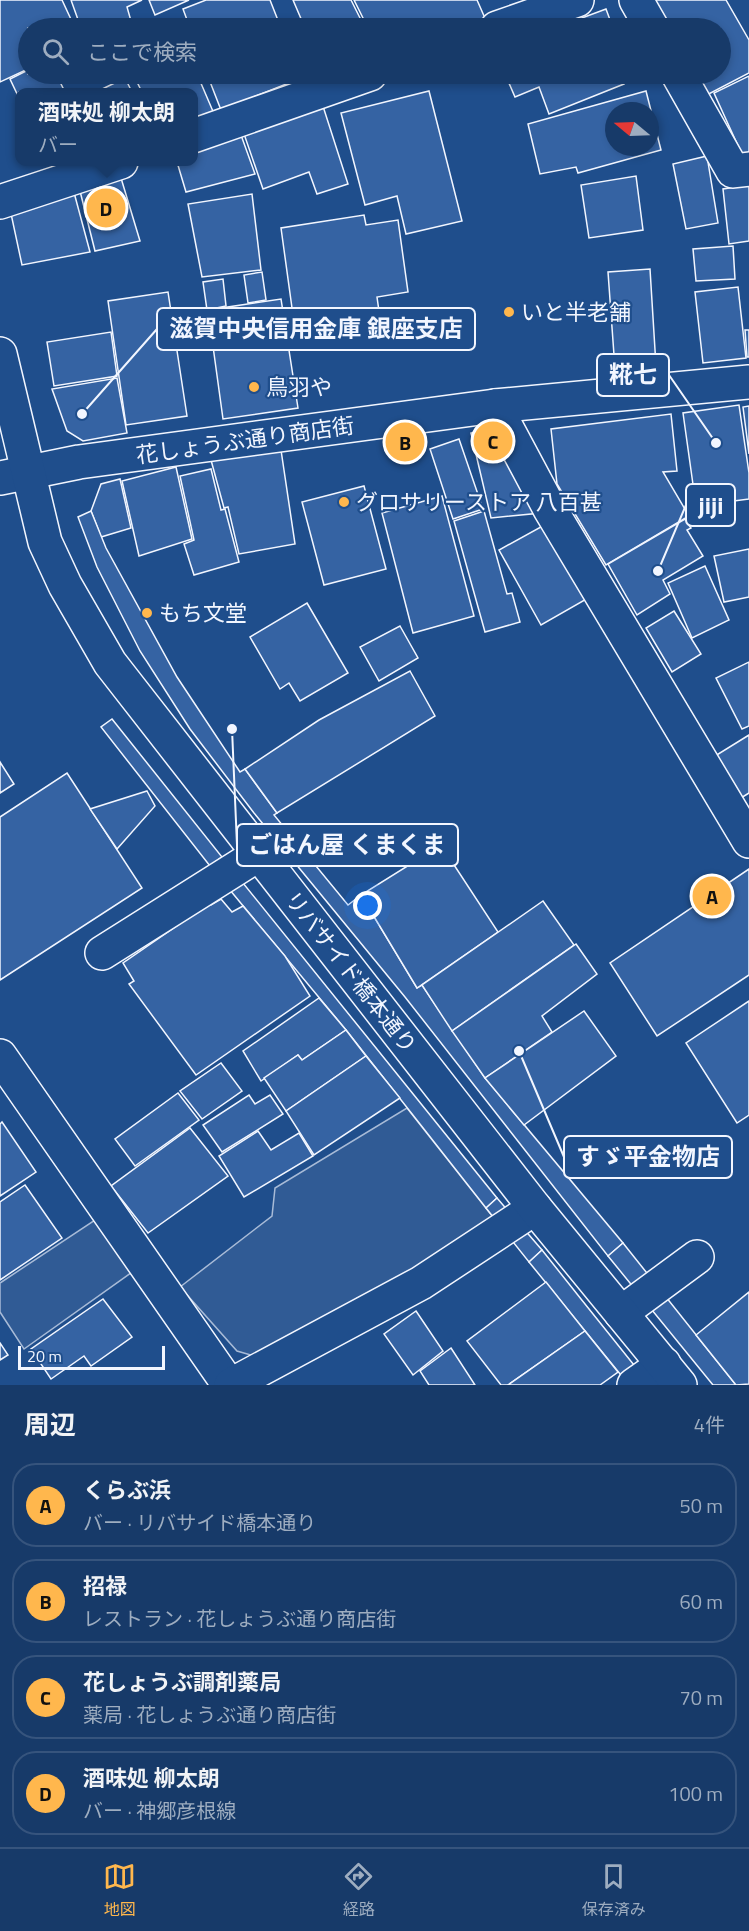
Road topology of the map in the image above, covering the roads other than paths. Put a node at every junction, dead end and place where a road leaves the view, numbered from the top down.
1 (577, 0) edge
2 (636, 0) edge
3 (526, 18) edge
4 (646, 18) edge
5 (341, 84) edge
6 (684, 84) edge
7 (198, 134) edge
8 (109, 166) edge
9 (749, 169) edge
10 (0, 202) edge
11 (0, 354) edge
12 (749, 382) edge
13 (510, 397) junction
14 (14, 475) edge
15 (749, 841) edge
16 (259, 854) junction
17 (102, 953) dead end
18 (4, 1055) edge
19 (536, 1208) junction
20 (697, 1257) dead end
21 (621, 1313) junction
22 (219, 1375) edge
23 (672, 1375) edge
24 (634, 1385) edge

1 - 3 street
2 - 4 street
5 - 7 street
6 - 9 street
8 - 10 street
11 - 14 street, リバサイド橋本通り
12 - 13 street, 花しょうぶ通り商店街
13 - 14 street, 花しょうぶ通り商店街
13 - 15 street
14 - 16 street, リバサイド橋本通り
16 - 17 street
16 - 19 street, リバサイド橋本通り
18 - 22 street
19 - 21 street, リバサイド橋本通り
19 - 22 street
20 - 21 street
21 - 23 street, リバサイド橋本通り
23 - 24 street

